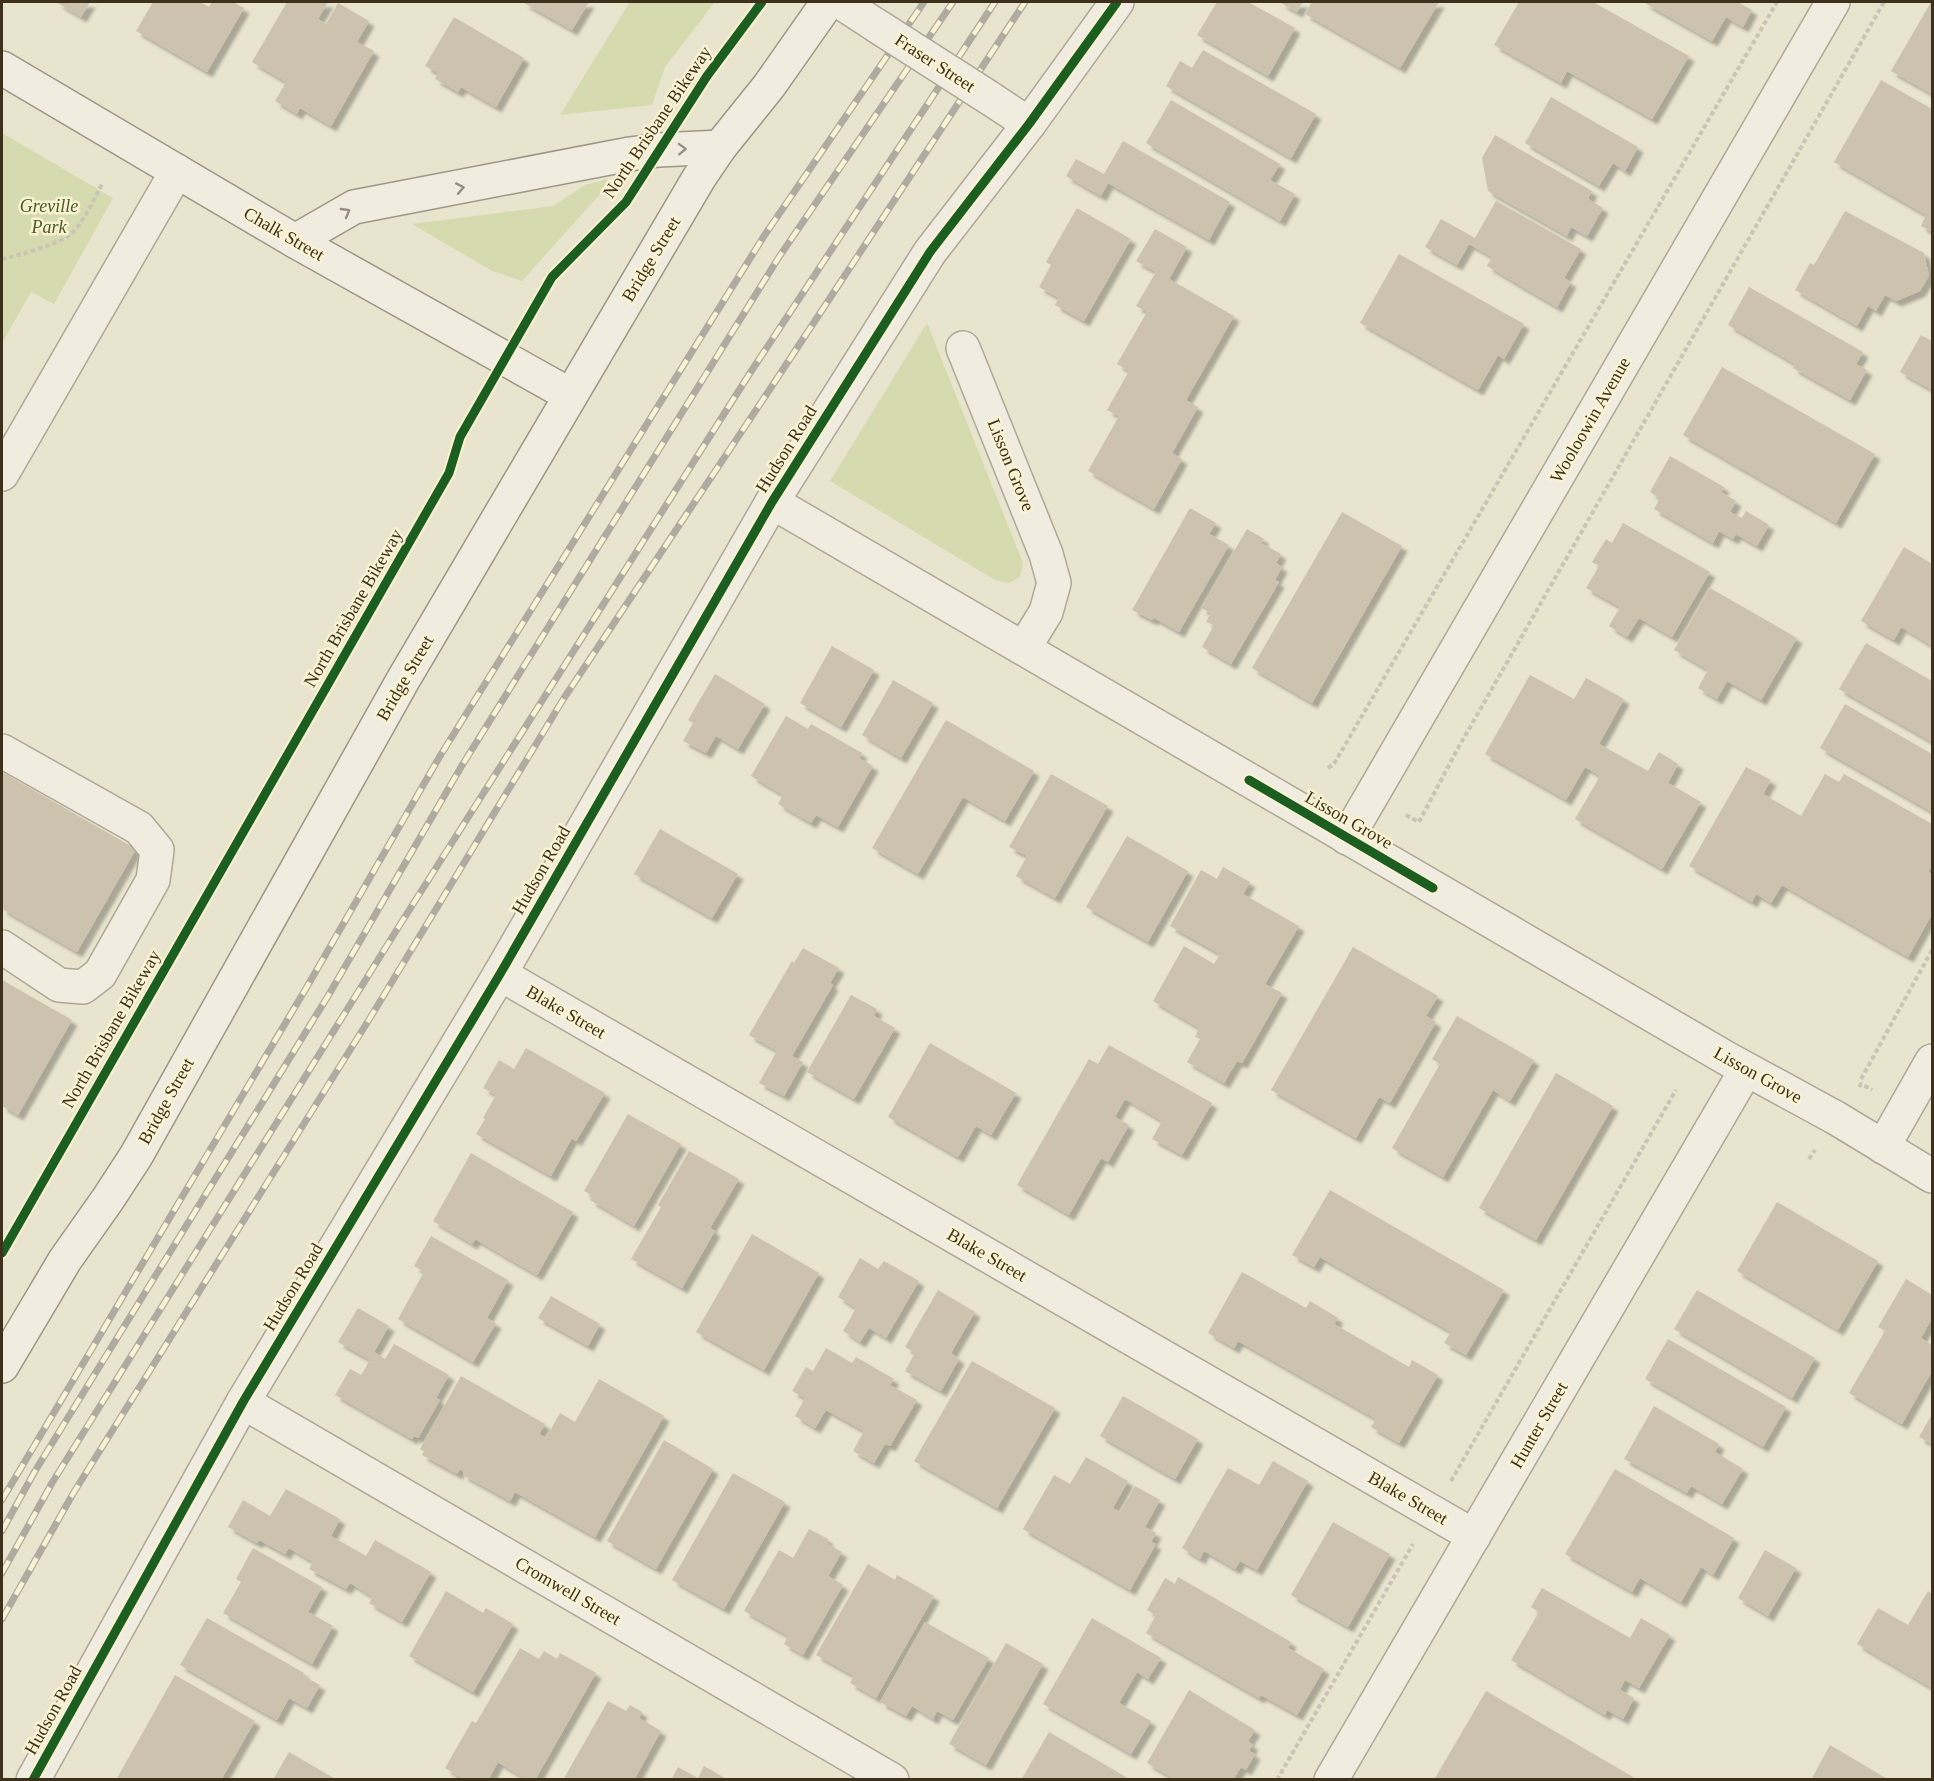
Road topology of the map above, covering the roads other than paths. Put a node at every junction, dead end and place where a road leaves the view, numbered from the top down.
1 (828, 2) edge
2 (840, 2) edge
3 (1117, 2) edge
4 (1833, 2) edge
5 (2, 68) edge
6 (1029, 124) junction
7 (720, 147) junction
8 (177, 171) junction
9 (295, 241) junction
10 (963, 348) dead end
11 (570, 395) junction
12 (2, 474) edge
13 (772, 502) junction
14 (1024, 648) junction
15 (2, 751) edge
16 (1347, 838) junction
17 (2, 947) edge
18 (500, 974) junction
19 (1932, 1061) edge
20 (1746, 1070) junction
21 (1883, 1147) junction
22 (1932, 1176) edge
23 (2, 1366) edge
24 (243, 1402) junction
25 (1474, 1536) junction
26 (33, 1779) edge
27 (892, 1779) edge
28 (1331, 1779) edge

1 - 7 street, Bridge Street
2 - 6 street, Fraser Street, bridge
3 - 6 street, Hudson Road
4 - 16 street, Wooloowin Avenue
5 - 8 street, Chalk Street
6 - 13 street, Hudson Road
9 -> 7 street
7 - 11 street, Bridge Street
8 - 9 street, Chalk Street
8 - 12 street
9 - 11 street, Chalk Street
10 - 14 street, Lisson Grove
11 - 23 street, Bridge Street
13 - 14 street, Lisson Grove
13 - 18 street, Hudson Road
14 - 16 street, Lisson Grove
15 - 17 street
16 - 20 street, Lisson Grove
18 - 24 street, Hudson Road
18 - 25 street, Blake Street
19 - 21 street
20 - 21 street, Lisson Grove
20 - 25 street, Hunter Street
21 - 22 street, Lisson Grove
24 - 26 street, Hudson Road
24 - 27 street, Cromwell Street
25 - 28 street, Hunter Street

